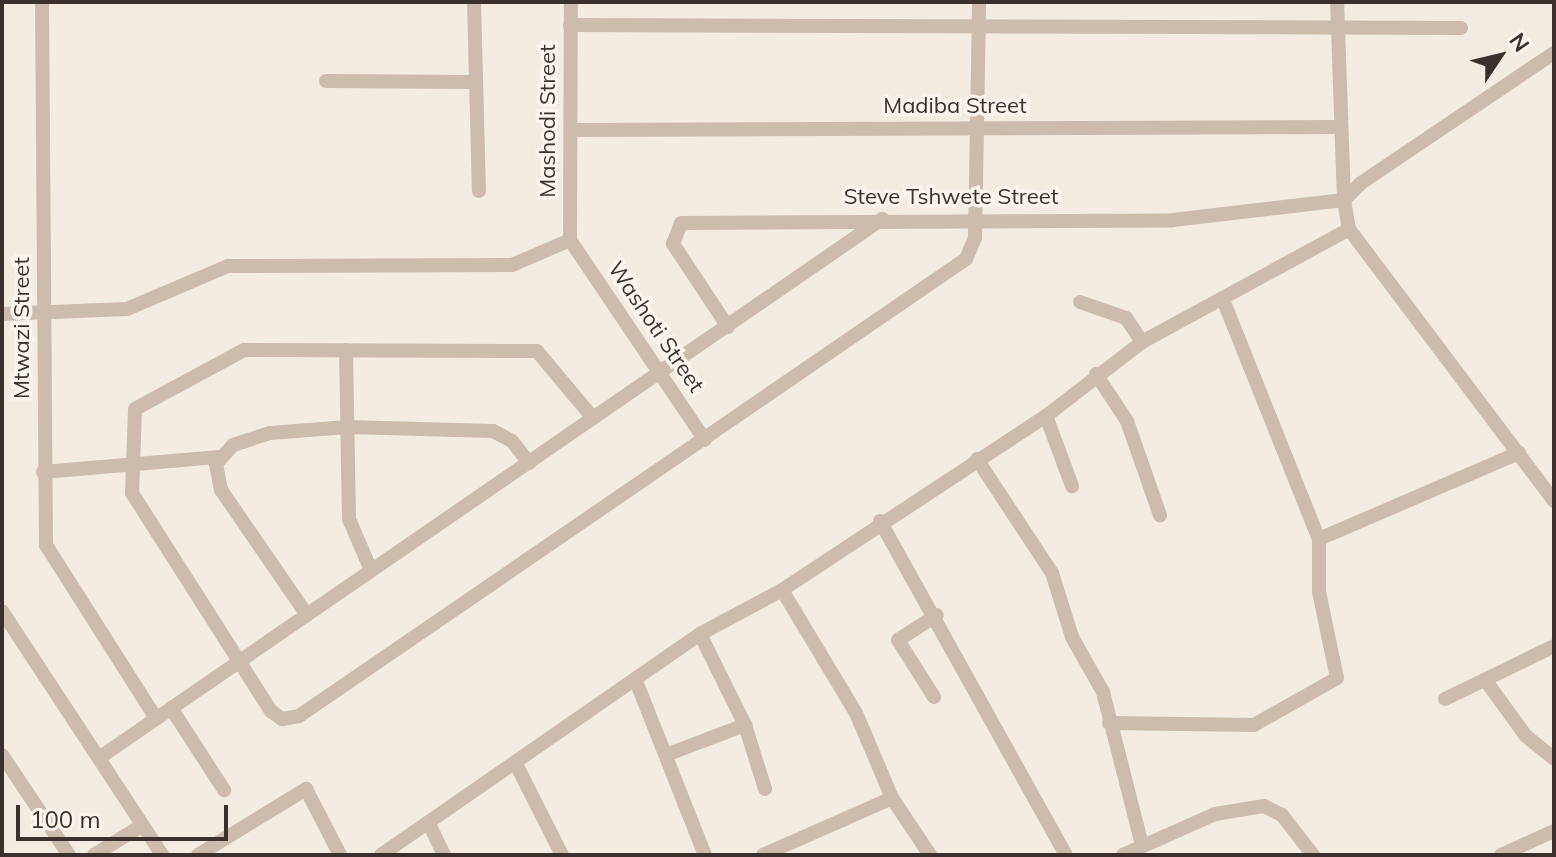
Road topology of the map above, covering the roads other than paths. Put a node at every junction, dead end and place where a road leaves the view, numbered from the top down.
1 (42, 2) edge
2 (474, 2) edge
3 (571, 2) edge
4 (979, 2) edge
5 (1337, 2) edge
6 (570, 25) junction
7 (979, 25) junction
8 (1338, 25) junction
9 (1461, 28) dead end
10 (1553, 54) edge
11 (326, 81) dead end
12 (474, 82) junction
13 (977, 127) junction
14 (1338, 127) junction
15 (571, 130) junction
16 (479, 191) dead end
17 (1344, 200) junction
18 (975, 216) junction
19 (882, 219) junction
20 (1349, 229) junction
21 (570, 240) junction
22 (1080, 302) dead end
23 (1224, 302) junction
24 (44, 310) junction
25 (2, 314) edge
26 (728, 327) junction
27 (1142, 342) junction
28 (346, 350) junction
29 (660, 372) junction
30 (1096, 374) junction
31 (1046, 416) junction
32 (593, 418) junction
33 (348, 427) junction
34 (705, 440) junction
35 (1519, 453) junction
36 (219, 457) junction
37 (977, 459) junction
38 (529, 463) junction
39 (131, 467) junction
40 (43, 472) junction
41 (1072, 486) dead end
42 (1554, 501) edge
43 (1160, 515) dead end
44 (880, 521) junction
45 (1319, 539) junction
46 (371, 570) junction
47 (782, 590) junction
48 (2, 611) edge
49 (307, 615) junction
50 (937, 615) junction
51 (700, 634) junction
52 (1554, 646) edge
53 (237, 662) junction
54 (636, 681) junction
55 (1486, 681) junction
56 (934, 697) dead end
57 (1445, 699) dead end
58 (171, 708) junction
59 (156, 718) junction
60 (1109, 723) junction
61 (745, 725) junction
62 (2, 755) edge
63 (666, 755) junction
64 (99, 758) junction
65 (1554, 759) edge
66 (516, 764) junction
67 (765, 789) dead end
68 (224, 790) dead end
69 (892, 798) junction
70 (429, 824) junction
71 (143, 825) junction
72 (1554, 831) edge
73 (1142, 845) junction
74 (69, 855) edge
75 (94, 855) edge
76 (162, 855) edge
77 (198, 855) edge
78 (340, 855) edge
79 (381, 855) edge
80 (444, 855) edge
81 (562, 855) edge
82 (705, 855) edge
83 (763, 855) edge
84 (930, 855) edge
85 (1066, 855) edge
86 (1123, 855) edge
87 (1313, 855) edge
88 (1501, 855) edge

1 - 24 street, Mtwazi Street
2 - 12 street
3 - 6 street, Mashodi Street
4 - 7 street
5 - 8 street
6 - 7 street
6 - 15 street, Mashodi Street
7 - 8 street
7 - 13 street
8 - 9 street
8 - 14 street
10 - 17 street
11 - 12 street
12 - 16 street
13 - 14 street, Madiba Street
13 - 15 street, Madiba Street
13 - 18 street
14 - 17 street
15 - 21 street, Mashodi Street
17 - 18 street, Steve Tshwete Street
17 - 20 street
18 - 19 street, Steve Tshwete Street
18 - 34 street
19 - 26 street
19 - 26 street, Steve Tshwete Street
20 - 23 street
20 - 35 street
21 - 24 street
21 - 29 street, Washoti Street
22 - 27 street
23 - 27 street
23 - 45 street
24 - 25 street
24 - 40 street, Mtwazi Street
26 - 29 street
27 - 30 street
28 - 32 street
28 - 33 street
28 - 39 street
29 - 32 street
29 - 34 street, Washoti Street
30 - 31 street
30 - 43 street
31 - 37 street
31 - 41 street
32 - 38 street
33 - 36 street
33 - 38 street
33 - 46 street
34 - 53 street
35 - 42 street
35 - 45 street
36 - 39 street
36 - 49 street
37 - 44 street
37 - 60 street
38 - 46 street
39 - 40 street
39 - 53 street
40 - 59 street, Mtwazi Street
44 - 47 street
44 - 50 street
45 - 60 street
46 - 49 street
47 - 51 street
47 - 69 street
48 - 64 street
49 - 53 street
50 - 56 street
50 - 85 street
51 - 54 street
51 - 61 street
52 - 55 street
53 - 58 street
54 - 63 street
54 - 66 street
55 - 57 street
55 - 65 street
58 - 59 street
58 - 68 street
59 - 64 street
60 - 73 street
61 - 63 street
61 - 67 street
62 - 74 street
63 - 82 street
64 - 71 street
66 - 70 street
66 - 81 street
69 - 83 street
69 - 84 street
70 - 79 street
70 - 80 street
71 - 75 street
71 - 76 street
72 - 88 street
73 - 86 street
73 - 87 street
77 - 78 street

